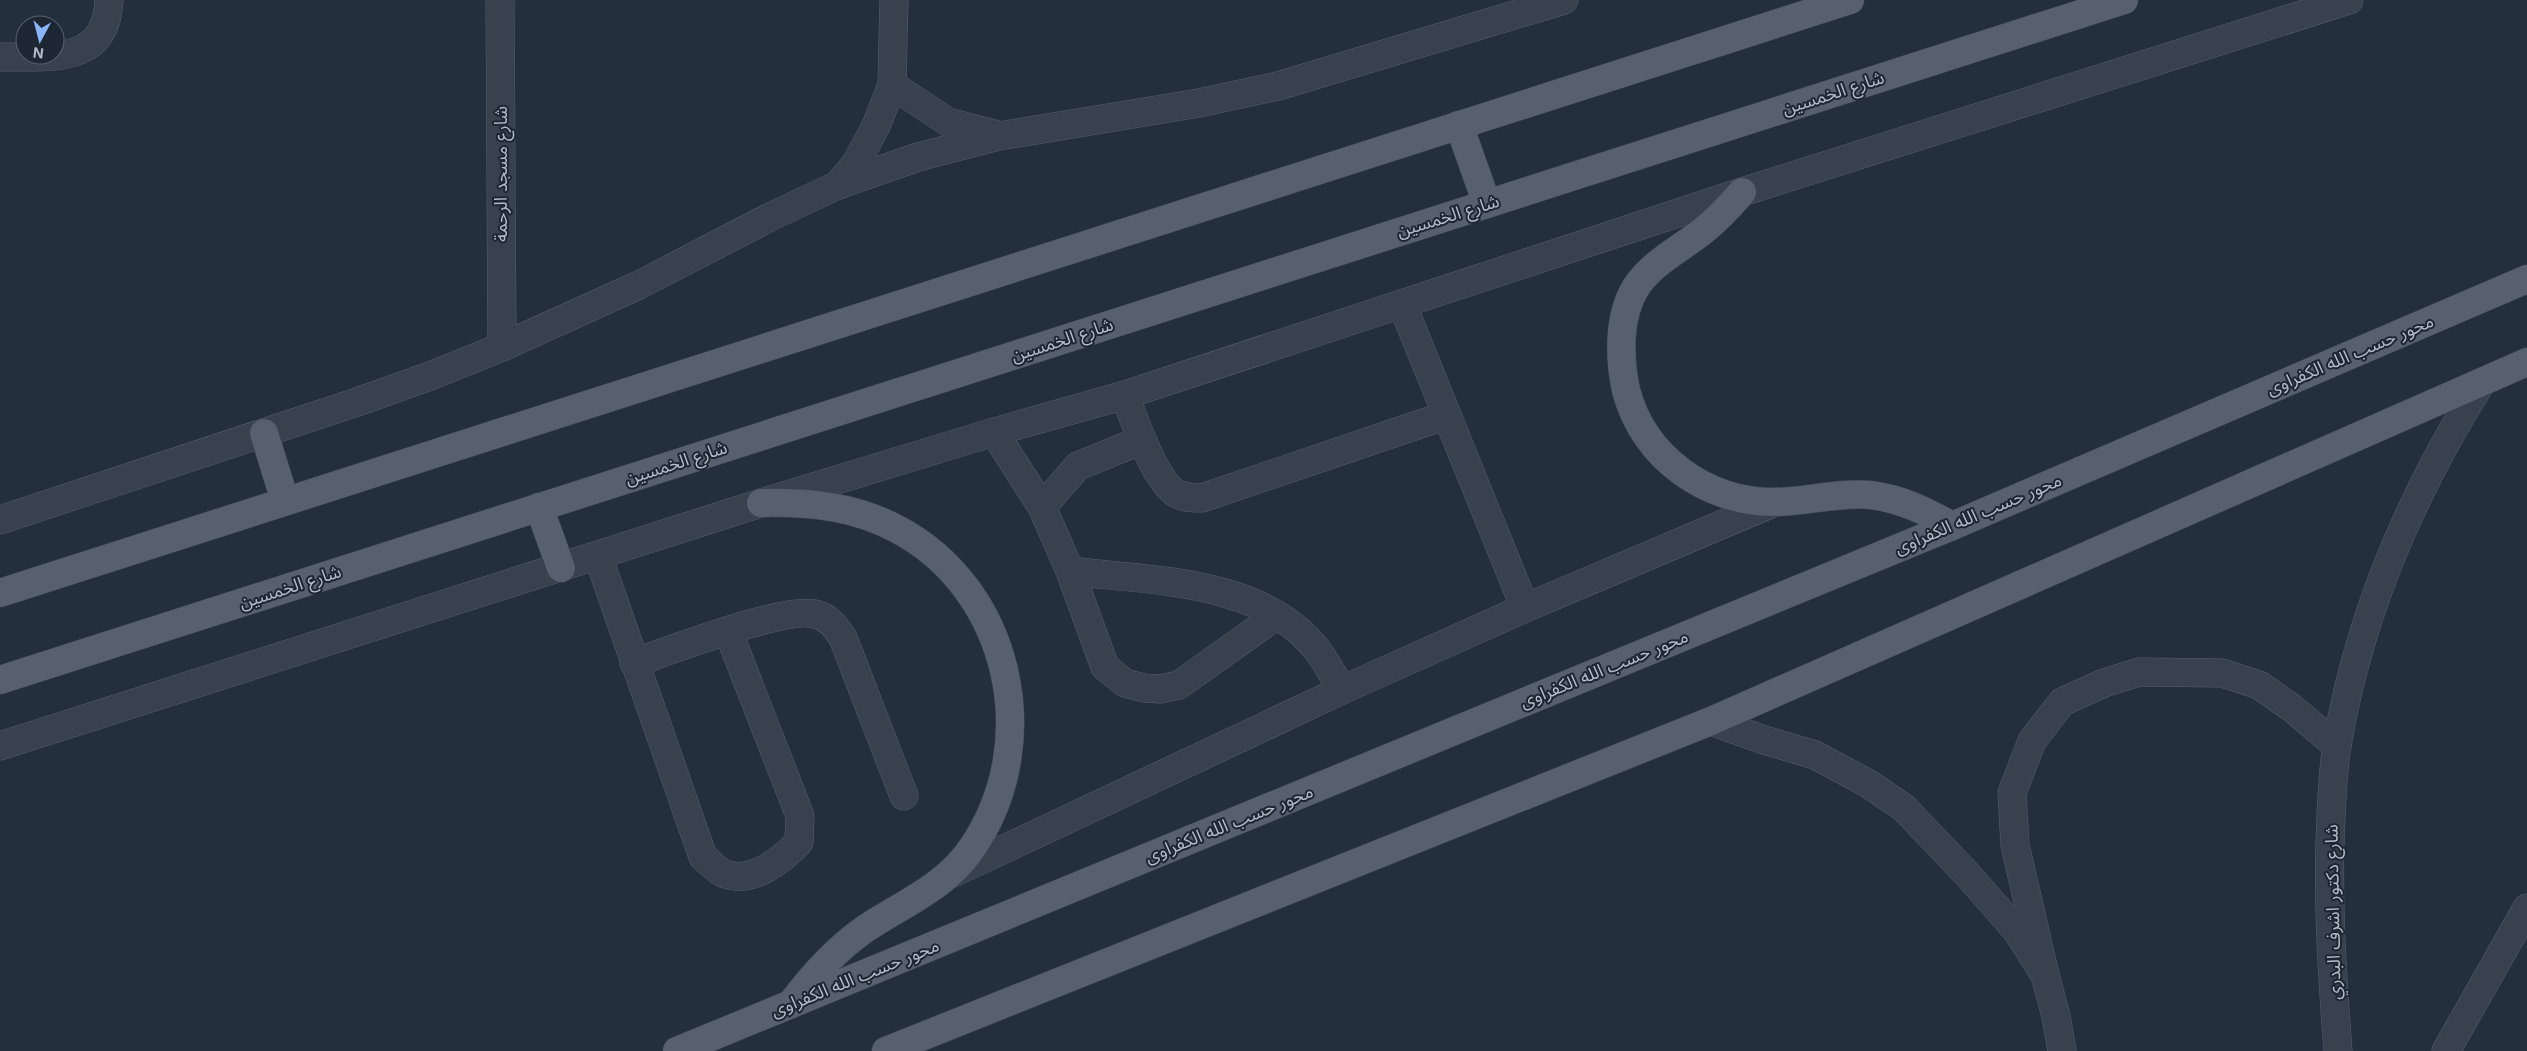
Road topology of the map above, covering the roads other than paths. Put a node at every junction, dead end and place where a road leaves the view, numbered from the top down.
1 (109, 0) edge
2 (500, 0) edge
3 (894, 0) edge
4 (1564, 0) edge
5 (1850, 0) edge
6 (2124, 0) edge
7 (2349, 0) edge
8 (0, 58) edge
9 (892, 85) junction
10 (1459, 125) junction
11 (999, 136) junction
12 (838, 185) junction
13 (1742, 192) junction
14 (1487, 204) junction
15 (2527, 279) edge
16 (1402, 304) junction
17 (502, 347) junction
18 (2527, 362) edge
19 (2481, 382) junction
20 (1125, 396) junction
21 (1446, 415) junction
22 (994, 432) junction
23 (264, 433) junction
24 (1142, 440) junction
25 (285, 501) junction
26 (1775, 502) junction
27 (761, 503) junction
28 (539, 507) junction
29 (1042, 507) junction
30 (0, 520) edge
31 (1952, 526) junction
32 (598, 556) junction
33 (561, 568) junction
34 (1070, 571) junction
35 (0, 593) edge
36 (1525, 608) junction
37 (1277, 615) junction
38 (728, 631) junction
39 (634, 663) junction
40 (0, 680) edge
41 (1342, 690) junction
42 (1711, 721) junction
43 (0, 746) edge
44 (2337, 746) junction
45 (904, 796) dead end
46 (951, 874) junction
47 (2527, 908) edge
48 (2045, 975) junction
49 (790, 1005) junction
50 (677, 1051) edge
51 (886, 1051) edge
52 (2062, 1051) edge
53 (2338, 1051) edge
54 (2446, 1051) edge

1 - 8 street
2 - 17 street, شارع مسجد الرحمة
3 - 9 street
4 - 11 street
5 - 10 main road
6 - 14 main road, شارع الخمسين
7 - 13 street
9 - 11 street
9 - 12 street
10 - 14 main road
10 - 25 main road
11 - 12 street
12 - 17 street
13 - 16 street
13 - 26 main road
14 - 28 main road, شارع الخمسين
15 - 31 main road, محور حسب الله الكفراوى
16 - 20 street
16 - 21 street
17 - 23 street
18 - 19 main road
19 - 42 main road
19 - 44 street, شارع دكتور اشرف البدري
20 - 22 street
20 - 24 street
21 - 24 street
21 - 36 street
22 - 27 street
22 - 29 street
23 - 25 main road
23 - 30 street
24 - 29 street
25 - 35 main road
26 - 31 main road
26 - 36 street
27 - 32 street
27 - 46 main road
28 - 33 main road
28 - 40 main road, شارع الخمسين
29 - 34 street
31 - 49 main road, محور حسب الله الكفراوى
32 - 33 street
32 - 39 street
33 - 43 street
34 - 37 street
34 - 37 street
36 - 41 street
37 - 41 street
38 - 39 street
38 - 39 street
38 - 45 street
41 - 46 street
42 - 48 street
42 - 51 main road
44 - 48 street
44 - 53 street, شارع دكتور اشرف البدري
46 - 49 main road
47 - 54 street
48 - 52 street
49 - 50 main road, محور حسب الله الكفراوى

